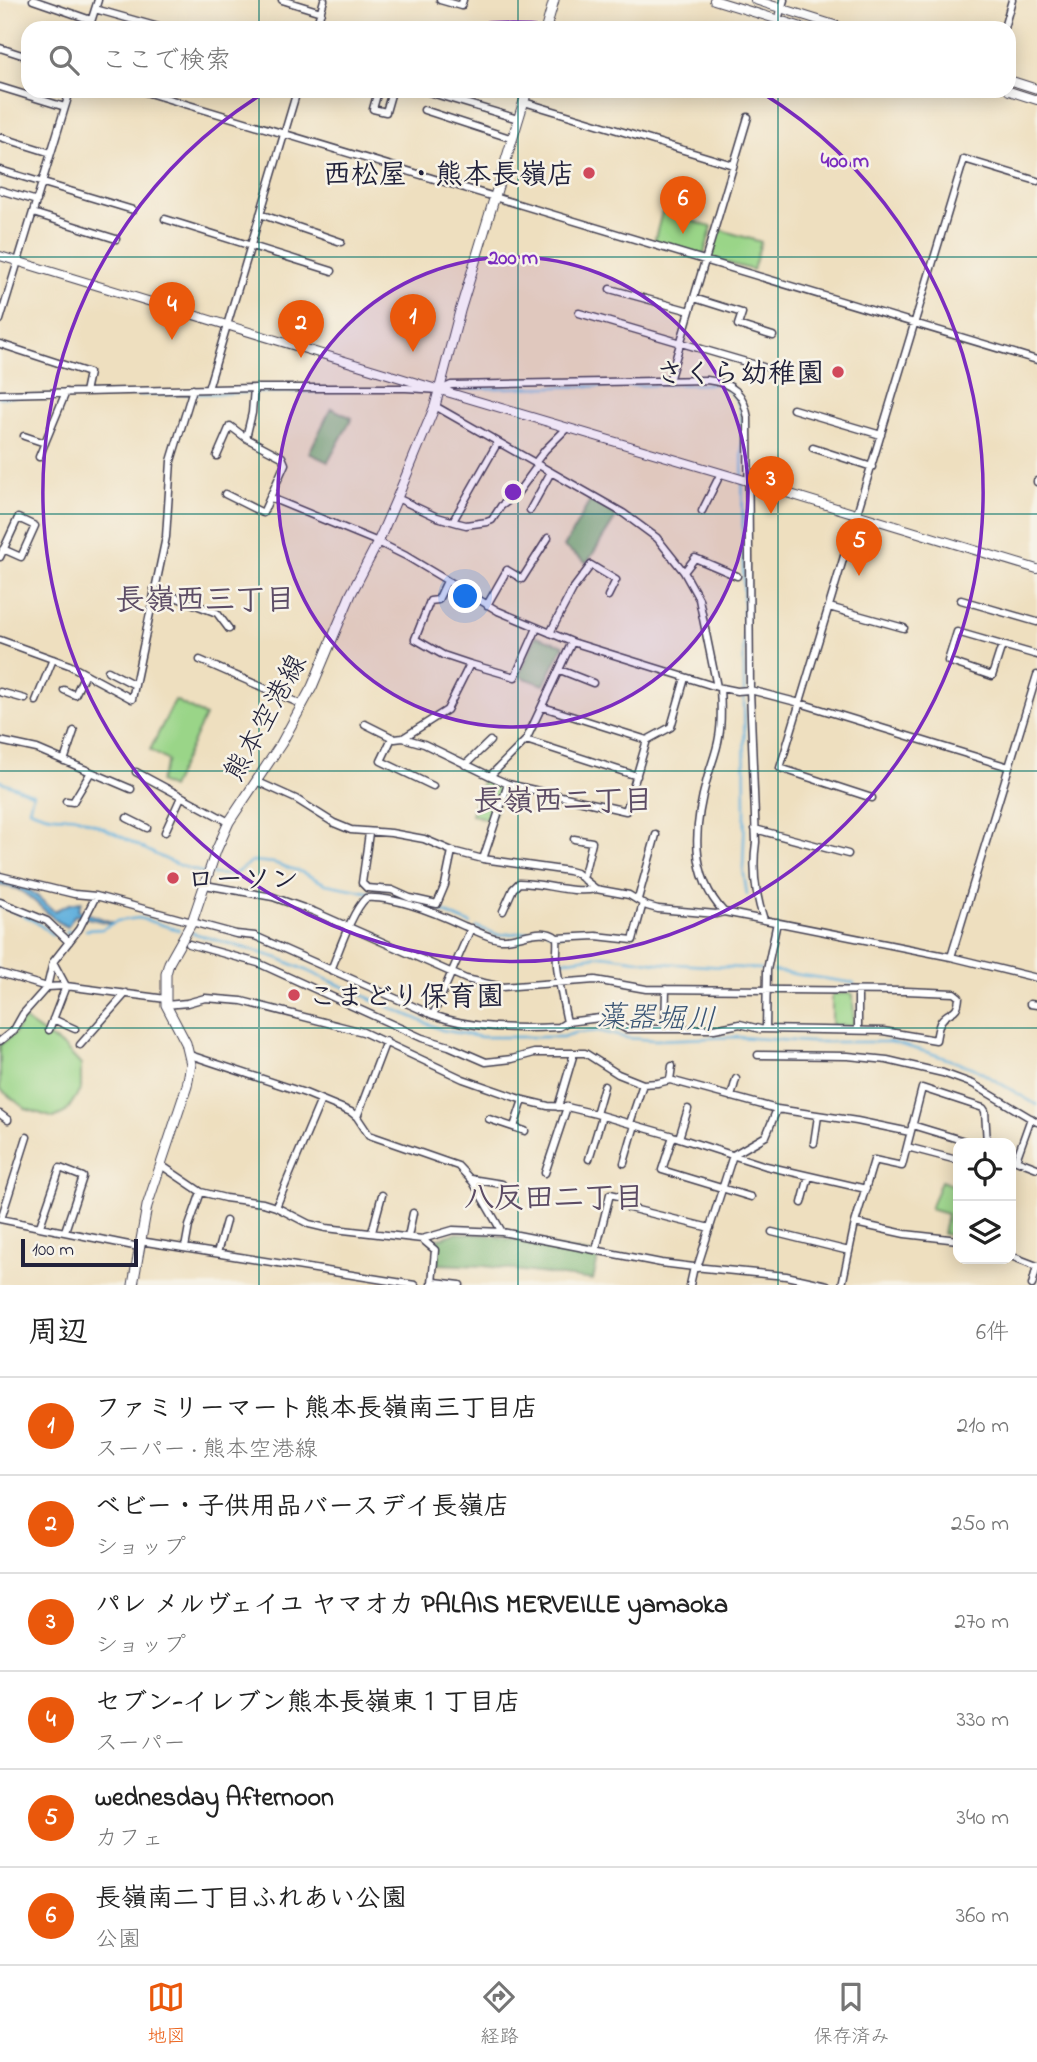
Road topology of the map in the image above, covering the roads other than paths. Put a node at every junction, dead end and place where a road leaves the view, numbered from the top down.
1 (33, 0) edge
2 (98, 0) edge
3 (282, 0) edge
4 (324, 0) edge
5 (440, 0) edge
6 (463, 0) edge
7 (554, 0) edge
8 (714, 0) edge
9 (755, 0) edge
10 (1012, 0) edge
11 (783, 4) edge
12 (95, 9) junction
13 (321, 12) junction
14 (778, 20) junction
15 (83, 21) edge
16 (91, 21) edge
17 (137, 21) edge
18 (318, 21) edge
19 (548, 21) edge
20 (781, 21) edge
21 (826, 21) edge
22 (1006, 21) edge
23 (0, 48) edge
24 (21, 55) edge
25 (1016, 82) edge
26 (0, 88) edge
27 (1037, 89) edge
28 (1016, 93) edge
29 (21, 94) edge
30 (34, 98) edge
31 (68, 98) edge
32 (165, 98) edge
33 (295, 98) edge
34 (376, 98) edge
35 (390, 98) edge
36 (448, 98) edge
37 (525, 98) edge
38 (1037, 100) edge
39 (524, 102) junction
40 (65, 107) junction
41 (424, 110) dead end
42 (748, 117) dead end
43 (519, 119) junction
44 (284, 134) junction
45 (0, 137) edge
46 (513, 139) junction
47 (51, 153) junction
48 (733, 165) junction
49 (0, 170) edge
50 (1037, 181) edge
51 (42, 183) junction
52 (0, 190) edge
53 (495, 197) junction
54 (37, 201) junction
55 (133, 210) dead end
56 (33, 213) junction
57 (260, 215) junction
58 (165, 219) dead end
59 (116, 239) dead end
60 (341, 242) dead end
61 (251, 246) junction
62 (0, 256) edge
63 (705, 260) junction
64 (18, 261) junction
65 (332, 271) dead end
66 (610, 289) dead end
67 (694, 298) junction
68 (690, 311) junction
69 (579, 313) dead end
70 (0, 320) edge
71 (914, 323) junction
72 (227, 325) junction
73 (773, 336) dead end
74 (681, 342) junction
75 (0, 344) edge
76 (1037, 360) edge
77 (762, 366) dead end
78 (669, 381) junction
79 (254, 388) junction
80 (192, 390) junction
81 (208, 390) junction
82 (440, 390) junction
83 (66, 392) junction
84 (85, 392) junction
85 (0, 394) edge
86 (435, 406) junction
87 (793, 409) dead end
88 (567, 428) junction
89 (881, 435) junction
90 (24, 436) dead end
91 (246, 438) junction
92 (498, 442) junction
93 (45, 443) junction
94 (813, 449) dead end
95 (217, 456) dead end
96 (39, 457) dead end
97 (536, 464) junction
98 (872, 467) junction
99 (551, 472) junction
100 (721, 473) junction
101 (749, 482) junction
102 (225, 494) dead end
103 (271, 498) junction
104 (397, 498) junction
105 (530, 510) dead end
106 (702, 511) dead end
107 (858, 515) junction
108 (453, 521) junction
109 (4, 538) edge
110 (548, 538) dead end
111 (378, 542) junction
112 (3, 549) junction
113 (0, 557) edge
114 (1037, 569) edge
115 (684, 572) junction
116 (737, 576) dead end
117 (447, 582) junction
118 (154, 589) junction
119 (608, 596) dead end
120 (961, 600) dead end
121 (487, 605) junction
122 (829, 607) junction
123 (1037, 622) edge
124 (537, 628) junction
125 (904, 628) dead end
126 (229, 629) dead end
127 (550, 633) junction
128 (0, 642) edge
129 (572, 642) junction
130 (1002, 645) junction
131 (1037, 655) edge
132 (52, 659) junction
133 (200, 660) dead end
134 (470, 664) junction
135 (560, 670) junction
136 (108, 671) dead end
137 (85, 674) junction
138 (1037, 676) edge
139 (685, 678) junction
140 (593, 683) dead end
141 (135, 685) junction
142 (719, 687) junction
143 (64, 690) dead end
144 (750, 690) junction
145 (0, 692) edge
146 (25, 699) dead end
147 (36, 701) dead end
148 (800, 703) junction
149 (303, 705) junction
150 (542, 707) junction
151 (365, 724) dead end
152 (74, 731) dead end
153 (393, 737) junction
154 (403, 738) junction
155 (526, 740) junction
156 (647, 740) junction
157 (0, 741) edge
158 (490, 741) dead end
159 (65, 761) junction
160 (465, 765) junction
161 (1009, 767) junction
162 (91, 772) junction
163 (136, 772) dead end
164 (489, 776) junction
165 (637, 776) junction
166 (256, 781) junction
167 (508, 784) junction
168 (433, 786) dead end
169 (131, 789) dead end
170 (181, 797) junction
171 (872, 798) dead end
172 (66, 801) dead end
173 (127, 818) dead end
174 (229, 822) junction
175 (147, 828) dead end
176 (755, 829) junction
177 (165, 832) dead end
178 (369, 833) junction
179 (656, 835) dead end
180 (575, 839) dead end
181 (453, 851) junction
182 (848, 853) dead end
183 (483, 859) junction
184 (0, 876) edge
185 (583, 879) junction
186 (206, 881) junction
187 (596, 889) junction
188 (96, 895) junction
189 (641, 901) junction
190 (0, 902) edge
191 (503, 911) dead end
192 (724, 912) junction
193 (764, 920) junction
194 (192, 922) junction
195 (777, 922) junction
196 (349, 928) junction
197 (471, 928) junction
198 (557, 938) junction
199 (69, 942) junction
200 (189, 944) dead end
201 (951, 957) junction
202 (53, 962) junction
203 (331, 970) junction
204 (451, 972) junction
205 (0, 973) edge
206 (1037, 978) edge
207 (559, 982) junction
208 (66, 986) junction
209 (47, 987) junction
210 (666, 989) junction
211 (767, 990) junction
212 (858, 991) junction
213 (126, 993) junction
214 (166, 1002) junction
215 (433, 1015) junction
216 (53, 1019) junction
217 (568, 1022) junction
218 (75, 1029) dead end
219 (665, 1029) junction
220 (766, 1029) junction
221 (49, 1030) dead end
222 (858, 1030) junction
223 (0, 1041) edge
224 (386, 1041) junction
225 (80, 1045) dead end
226 (574, 1053) junction
227 (190, 1055) junction
228 (758, 1055) dead end
229 (672, 1066) dead end
230 (736, 1079) dead end
231 (670, 1080) junction
232 (643, 1084) junction
233 (604, 1086) dead end
234 (731, 1097) junction
235 (321, 1100) junction
236 (523, 1100) junction
237 (558, 1107) junction
238 (567, 1107) junction
239 (688, 1110) dead end
240 (777, 1110) junction
241 (0, 1114) edge
242 (599, 1115) junction
243 (818, 1116) junction
244 (357, 1117) junction
245 (489, 1119) dead end
246 (8, 1120) dead end
247 (1034, 1120) edge
248 (633, 1124) junction
249 (514, 1127) junction
250 (911, 1128) junction
251 (525, 1131) dead end
252 (27, 1137) dead end
253 (676, 1137) junction
254 (953, 1138) edge
255 (987, 1138) edge
256 (814, 1143) dead end
257 (907, 1147) junction
258 (733, 1155) junction
259 (1016, 1155) edge
260 (589, 1159) dead end
261 (953, 1159) dead end
262 (1016, 1160) edge
263 (624, 1163) dead end
264 (161, 1164) junction
265 (1037, 1168) edge
266 (545, 1172) dead end
267 (809, 1176) junction
268 (471, 1179) junction
269 (502, 1184) dead end
270 (722, 1188) junction
271 (866, 1189) junction
272 (201, 1192) junction
273 (382, 1195) dead end
274 (751, 1197) dead end
275 (802, 1203) dead end
276 (276, 1207) junction
277 (414, 1213) dead end
278 (0, 1219) edge
279 (226, 1221) dead end
280 (855, 1223) junction
281 (40, 1226) junction
282 (710, 1228) junction
283 (65, 1231) junction
284 (372, 1232) junction
285 (502, 1232) junction
286 (772, 1232) dead end
287 (408, 1237) junction
288 (422, 1239) junction
289 (953, 1239) edge
290 (139, 1244) junction
291 (185, 1248) junction
292 (596, 1250) junction
293 (849, 1251) junction
294 (217, 1253) junction
295 (1016, 1258) edge
296 (1037, 1266) edge
297 (695, 1268) junction
298 (431, 1284) edge
299 (133, 1285) edge
300 (415, 1285) edge
301 (460, 1285) edge
302 (690, 1285) edge
303 (827, 1285) edge
304 (842, 1285) edge
305 (1032, 1285) edge

1 - 15 street
2 - 12 street
3 - 13 street
4 - 13 street
5 - 6 street
7 - 19 main road
8 - 14 street
9 - 11 street
10 - 22 street
11 - 14 street
11 - 21 street
12 - 16 street
12 - 17 street
13 - 18 street
14 - 20 street
23 - 24 street
25 - 27 street
26 - 29 street
28 - 38 street
30 - 40 street
31 - 40 street
32 - 44 street
33 - 44 street
34 - 35 street
36 - 43 street
37 - 39 main road, 熊本空港線
39 - 43 main road, 熊本空港線
39 - 48 street
40 - 47 street
41 - 46 street
42 - 48 street
43 - 46 main road, 熊本空港線
44 - 53 street
44 - 57 street
45 - 47 street
46 - 53 main road, 熊本空港線
47 - 51 street
48 - 63 street
49 - 51 street
50 - 71 street
51 - 54 street
51 - 55 street
52 - 54 street
53 - 63 street
53 - 82 main road, 熊本空港線
54 - 56 street
56 - 59 street
56 - 64 street
57 - 60 street
57 - 61 street
58 - 61 street
61 - 65 street
61 - 72 street
62 - 64 street
63 - 67 street
63 - 71 street
64 - 70 street
64 - 72 street
66 - 68 street
67 - 68 street
67 - 73 street
68 - 74 street
69 - 74 street
71 - 76 street
71 - 89 street
72 - 81 street
72 - 82 street
74 - 77 street
74 - 78 street
75 - 84 street
78 - 82 street
78 - 101 street
79 - 81 street
79 - 82 street
79 - 91 street
80 - 81 street
80 - 84 street
80 - 118 street
82 - 86 main road, 熊本空港線
82 - 88 street
83 - 84 street
83 - 85 street
83 - 93 street
86 - 92 street
86 - 104 main road, 熊本空港線
87 - 89 street
88 - 97 street
88 - 100 street
89 - 98 street
90 - 93 street
91 - 95 street
91 - 103 street
92 - 97 street
92 - 108 street
93 - 96 street
94 - 98 street
97 - 99 street
97 - 108 street
98 - 107 street
99 - 105 street
99 - 115 street
100 - 101 street
100 - 106 street
101 - 107 street
101 - 144 street
102 - 103 street
103 - 111 street
104 - 108 street
104 - 111 main road, 熊本空港線
107 - 114 street
107 - 122 street
109 - 112 street
109 - 112 street
110 - 121 street
111 - 117 street
111 - 149 main road, 熊本空港線
112 - 113 street
115 - 116 street
115 - 142 street
117 - 121 street
117 - 134 street
118 - 126 street
118 - 141 street
119 - 127 street
120 - 123 street
121 - 124 street
122 - 125 street
122 - 148 street
124 - 127 street
124 - 134 street
127 - 129 street
128 - 132 street
129 - 135 street
129 - 139 street
130 - 130 street
130 - 131 street
132 - 137 street
132 - 147 street
133 - 149 street
134 - 154 street
135 - 140 street
135 - 150 street
136 - 141 street
137 - 141 street
137 - 143 street
138 - 161 street
139 - 142 street
139 - 156 street
142 - 144 street
142 - 192 street
144 - 148 street
144 - 176 street
145 - 146 street
148 - 161 street
148 - 171 street
149 - 166 main road, 熊本空港線
150 - 155 street
150 - 156 street
151 - 153 street
152 - 159 street
153 - 154 street
153 - 168 street
154 - 160 street
155 - 164 street
155 - 165 street
156 - 165 street
157 - 159 street
158 - 160 street
159 - 162 street
160 - 164 street
161 - 201 street
162 - 169 street
162 - 172 street
163 - 170 street
164 - 167 street
165 - 167 street
166 - 174 main road, 熊本空港線
166 - 178 street
167 - 183 street
170 - 174 street
170 - 177 street
173 - 175 street
174 - 186 main road, 熊本空港線
176 - 182 street
176 - 193 street
178 - 181 street
178 - 181 street
179 - 189 street
180 - 185 street
181 - 183 street
183 - 185 street
184 - 188 street
185 - 187 street
186 - 194 main road, 熊本空港線
186 - 196 street
187 - 189 street
187 - 191 street
188 - 194 street
188 - 199 street
189 - 192 street
189 - 198 street
190 - 199 street
192 - 193 street
193 - 195 street
194 - 203 street
194 - 214 main road, 熊本空港線
195 - 201 street
195 - 211 street
196 - 197 street
196 - 203 street
196 - 204 street
197 - 198 street
197 - 204 street
198 - 207 street
199 - 202 street
200 - 226 street
201 - 206 street
202 - 208 street
202 - 209 street
203 - 215 street
204 - 207 street
204 - 215 street
205 - 209 street
207 - 210 street
207 - 217 street
208 - 209 street
208 - 213 street
208 - 216 street
209 - 223 street
210 - 211 street
210 - 219 street
211 - 212 street
211 - 220 street
212 - 222 street
212 - 222 street
213 - 214 street
213 - 225 street
214 - 224 street
214 - 227 main road
215 - 217 street
216 - 218 street
216 - 221 street
217 - 219 street
219 - 220 street
220 - 222 street
224 - 236 street
224 - 244 street
226 - 232 street
226 - 237 street
227 - 235 street
227 - 264 main road
228 - 247 street
229 - 231 street
230 - 234 street
231 - 232 street
231 - 234 street
232 - 248 street
233 - 242 street
234 - 240 street
235 - 244 street
235 - 276 street
236 - 237 street
236 - 249 street
237 - 238 street
238 - 242 street
238 - 266 street
239 - 253 street
240 - 243 street
240 - 258 street
241 - 246 street
242 - 248 street
242 - 260 street
243 - 250 street
243 - 256 street
244 - 268 street
245 - 249 street
247 - 259 street
248 - 253 street
248 - 263 street
249 - 251 street
250 - 254 street
250 - 255 street
250 - 257 street
252 - 278 street
253 - 258 street
253 - 270 street
257 - 261 street
257 - 271 street
258 - 267 street
258 - 270 street
262 - 265 street
264 - 272 street
264 - 290 main road
267 - 271 street
267 - 275 street
268 - 269 street
268 - 285 street
270 - 274 street
270 - 282 street
271 - 280 street
272 - 276 street
272 - 291 street
273 - 284 street
276 - 284 street
277 - 287 street
278 - 281 street
279 - 294 street
280 - 289 street
280 - 293 street
281 - 283 street
281 - 283 street
282 - 292 street
282 - 297 street
283 - 290 street
284 - 287 street
285 - 288 street
285 - 292 street
286 - 293 street
287 - 288 street
288 - 298 street
290 - 291 street
290 - 299 main road
291 - 294 street
292 - 297 street
293 - 304 street
294 - 300 street
295 - 296 street
296 - 305 street
297 - 302 street
297 - 303 street
298 - 301 street

